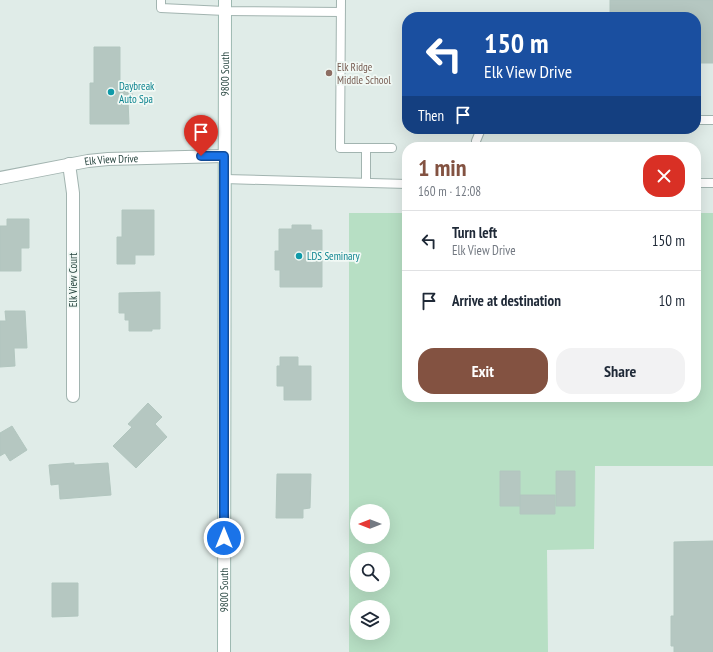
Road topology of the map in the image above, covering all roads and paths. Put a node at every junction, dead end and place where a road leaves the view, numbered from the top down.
1 (161, 0) edge
2 (341, 0) edge
3 (225, 5) edge
4 (341, 12) junction
5 (701, 120) edge
6 (713, 120) edge
7 (366, 148) junction
8 (392, 148) dead end
9 (224, 156) junction
10 (69, 164) junction
11 (0, 178) edge
12 (224, 180) junction
13 (366, 183) junction
14 (701, 183) edge
15 (713, 183) edge
16 (402, 184) edge
17 (73, 396) dead end
18 (224, 652) edge

1 - 3 lane
2 - 4 lane
3 - 4 lane
3 - 9 main road, 9800 South
4 - 7 lane
5 - 6 lane
7 - 8 lane
7 - 13 lane
9 - 10 main road, Elk View Drive
9 - 12 main road, 9800 South
10 - 11 main road, Elk View Drive
10 - 17 main road, Elk View Court
12 - 13 lane
12 - 18 main road, 9800 South
13 - 16 lane
14 - 15 lane

